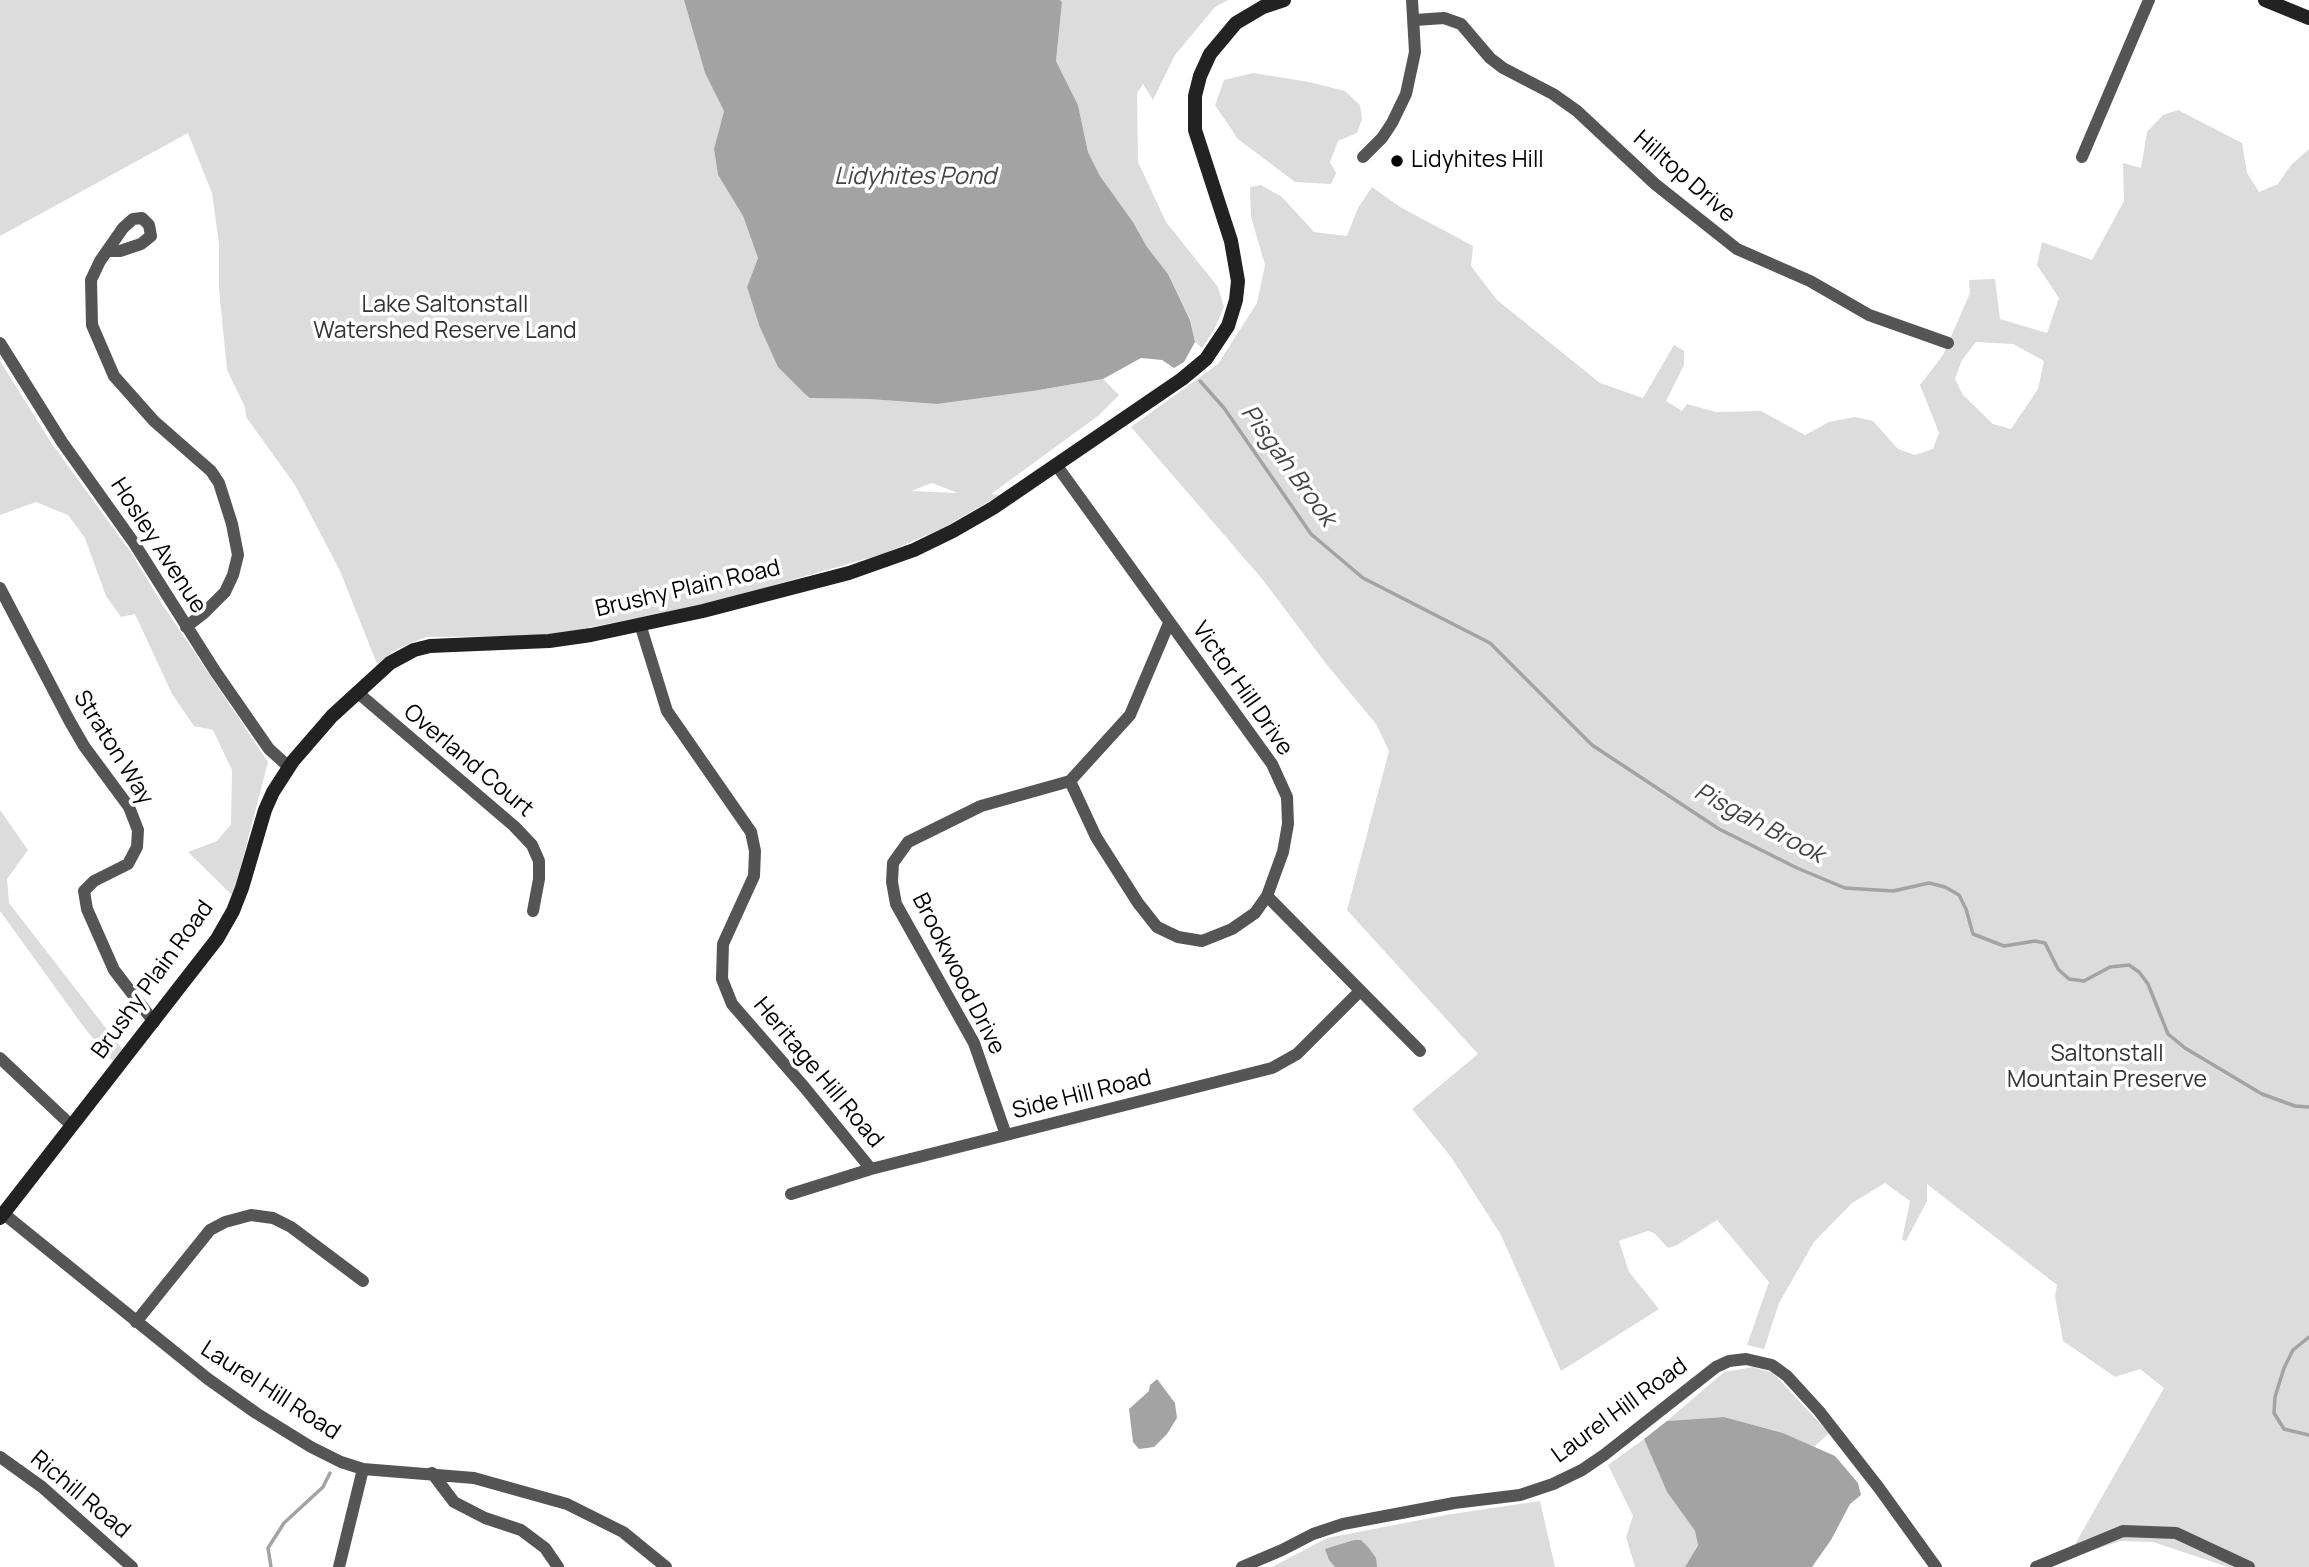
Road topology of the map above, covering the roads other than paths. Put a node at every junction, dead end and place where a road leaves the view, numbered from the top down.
1 (1284, 0) edge
2 (1412, 0) edge
3 (2149, 0) edge
4 (2265, 0) edge
5 (2309, 18) edge
6 (1415, 20) junction
7 (2082, 157) dead end
8 (1363, 158) dead end
9 (107, 251) dead end
10 (0, 343) edge
11 (1948, 343) dead end
12 (1057, 466) junction
13 (0, 588) edge
14 (1169, 623) junction
15 (640, 624) junction
16 (186, 627) junction
17 (357, 692) junction
18 (289, 767) junction
19 (1070, 781) junction
20 (1268, 896) junction
21 (533, 911) dead end
22 (1359, 992) junction
23 (154, 1022) junction
24 (1419, 1051) dead end
25 (0, 1058) edge
26 (72, 1126) junction
27 (1006, 1135) junction
28 (871, 1169) junction
29 (791, 1194) dead end
30 (2, 1216) edge
31 (363, 1281) dead end
32 (136, 1322) junction
33 (0, 1457) edge
34 (363, 1469) junction
35 (432, 1473) junction
36 (132, 1567) edge
37 (339, 1567) edge
38 (558, 1567) edge
39 (666, 1567) edge
40 (1242, 1567) edge
41 (1936, 1567) edge
42 (2036, 1567) edge
43 (2249, 1567) edge

1 - 12 main road, Brushy Plain Road
2 - 6 street
3 - 7 street
4 - 5 main road
6 - 8 street
6 - 11 street, Hilltop Drive
9 - 16 street
10 - 16 street, Hosley Avenue
12 - 14 street
12 - 15 main road, Brushy Plain Road
13 - 23 street, Straton Way
14 - 19 street
14 - 20 street, Victor Hill Drive
15 - 17 main road, Brushy Plain Road
15 - 28 street, Heritage Hill Road
16 - 18 street, Hosley Avenue
17 - 18 main road, Brushy Plain Road
17 - 21 street, Overland Court
18 - 23 main road, Brushy Plain Road
19 - 20 street, Victor Hill Drive
19 - 27 street, Brookwood Drive
20 - 22 street
22 - 24 street
22 - 27 street, Side Hill Road
23 - 26 main road, Brushy Plain Road
25 - 26 street
26 - 30 main road, Brushy Plain Road
27 - 28 street, Side Hill Road
28 - 29 street, Side Hill Road
30 - 32 street, Laurel Hill Road
31 - 32 street
32 - 34 street, Laurel Hill Road
33 - 36 street, Richill Road
34 - 35 street, Laurel Hill Road
34 - 37 street
35 - 38 street
35 - 39 street, Laurel Hill Road
40 - 41 street, Laurel Hill Road
42 - 43 street

